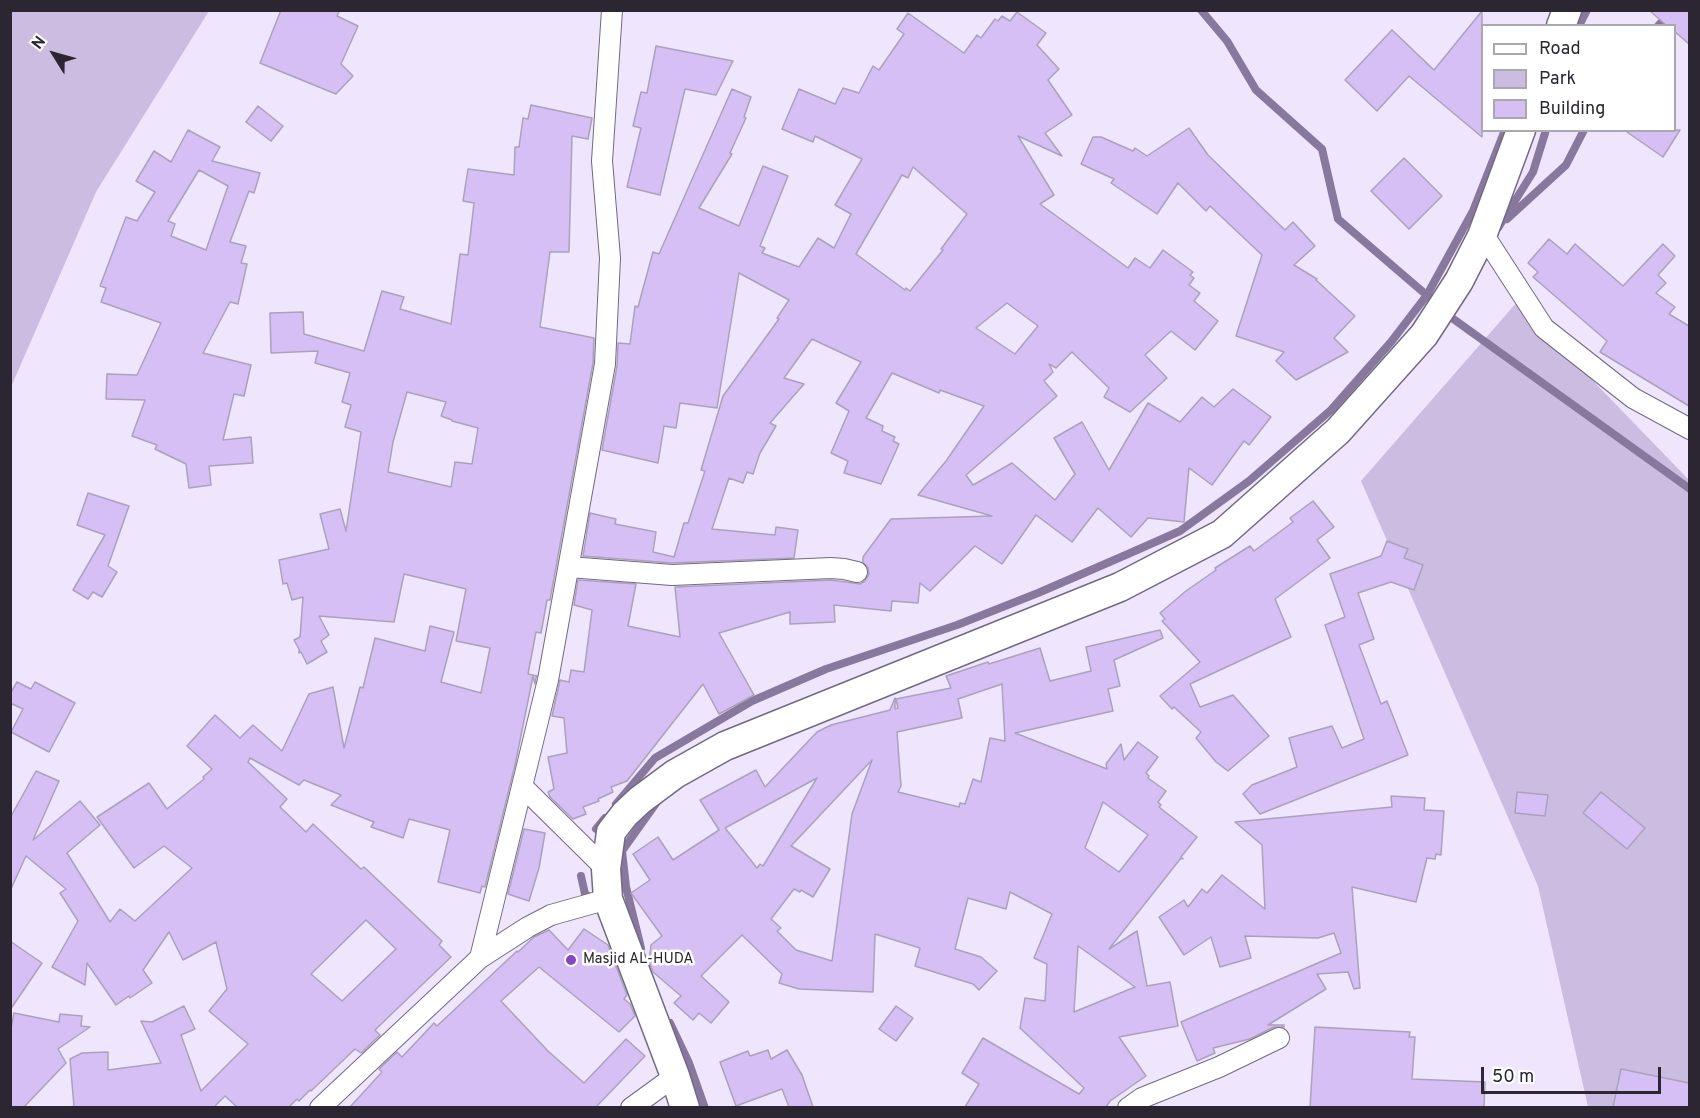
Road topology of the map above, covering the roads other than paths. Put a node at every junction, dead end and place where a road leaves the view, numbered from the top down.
1 (612, 10) edge
2 (1520, 132) edge
3 (1482, 236) junction
4 (1689, 429) edge
5 (569, 567) junction
6 (857, 572) dead end
7 (522, 786) junction
8 (606, 869) junction
9 (609, 899) junction
10 (480, 958) junction
11 (1278, 1038) dead end
12 (675, 1076) junction
13 (320, 1107) edge
14 (631, 1107) edge
15 (685, 1107) edge
16 (1128, 1107) edge

1 - 5 street
2 - 3 street
3 - 4 street
3 - 8 street
5 - 6 street
5 - 7 street
7 - 8 street
7 - 10 street
8 - 9 street
9 - 10 street
9 - 12 street
10 - 13 street
11 - 16 street
12 - 14 street
12 - 15 street

